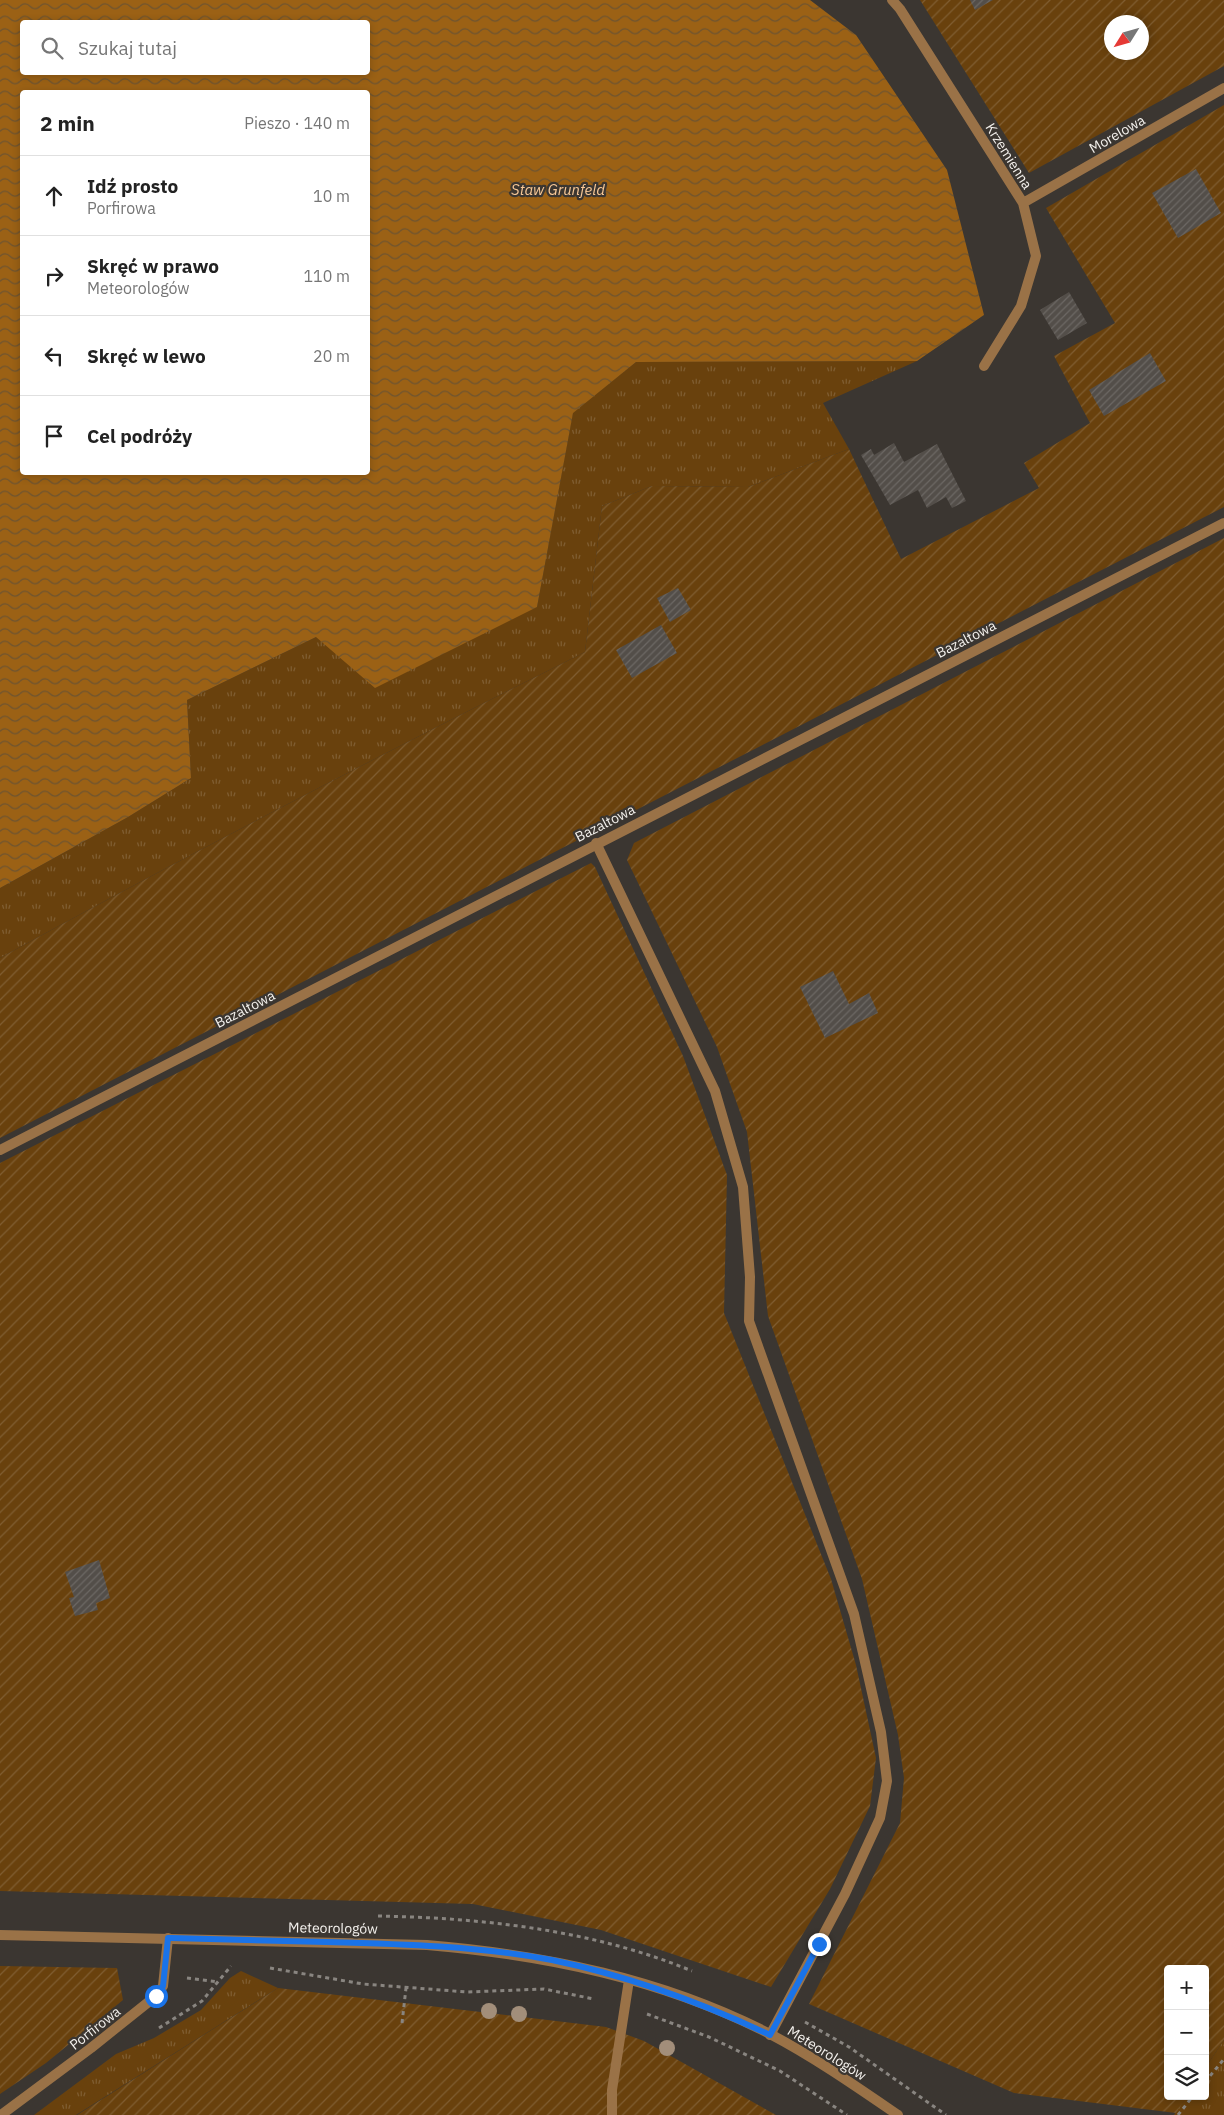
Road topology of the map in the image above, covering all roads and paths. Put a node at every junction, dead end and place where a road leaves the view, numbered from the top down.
1 (892, 0) edge
2 (1224, 88) edge
3 (1023, 203) junction
4 (984, 366) dead end
5 (1224, 523) edge
6 (596, 844) junction
7 (0, 1150) edge
8 (0, 1935) edge
9 (168, 1938) junction
10 (233, 1963) dead end
11 (263, 1967) dead end
12 (181, 1977) dead end
13 (629, 1980) junction
14 (218, 1982) junction
15 (363, 1984) dead end
16 (406, 1988) dead end
17 (402, 2023) dead end
18 (151, 2033) dead end
19 (770, 2035) junction
20 (1224, 2059) edge
21 (1209, 2077) edge
22 (1190, 2100) edge
23 (0, 2115) edge
24 (612, 2115) edge
25 (898, 2115) edge
26 (1178, 2115) edge

1 - 3 street, Krzemienna
2 - 3 street, Morelowa
3 - 4 street, Krzemienna
5 - 6 street, Bazaltowa
6 - 7 street, Bazaltowa
6 - 19 street
8 - 9 street, Meteorologów
9 - 13 street, Meteorologów
9 - 23 street, Porfirowa
10 - 14 path
11 - 15 path
12 - 14 path
13 - 19 street, Meteorologów
13 - 24 street
14 - 18 path
16 - 17 path
19 - 25 street, Meteorologów
20 - 21 path
22 - 26 path

